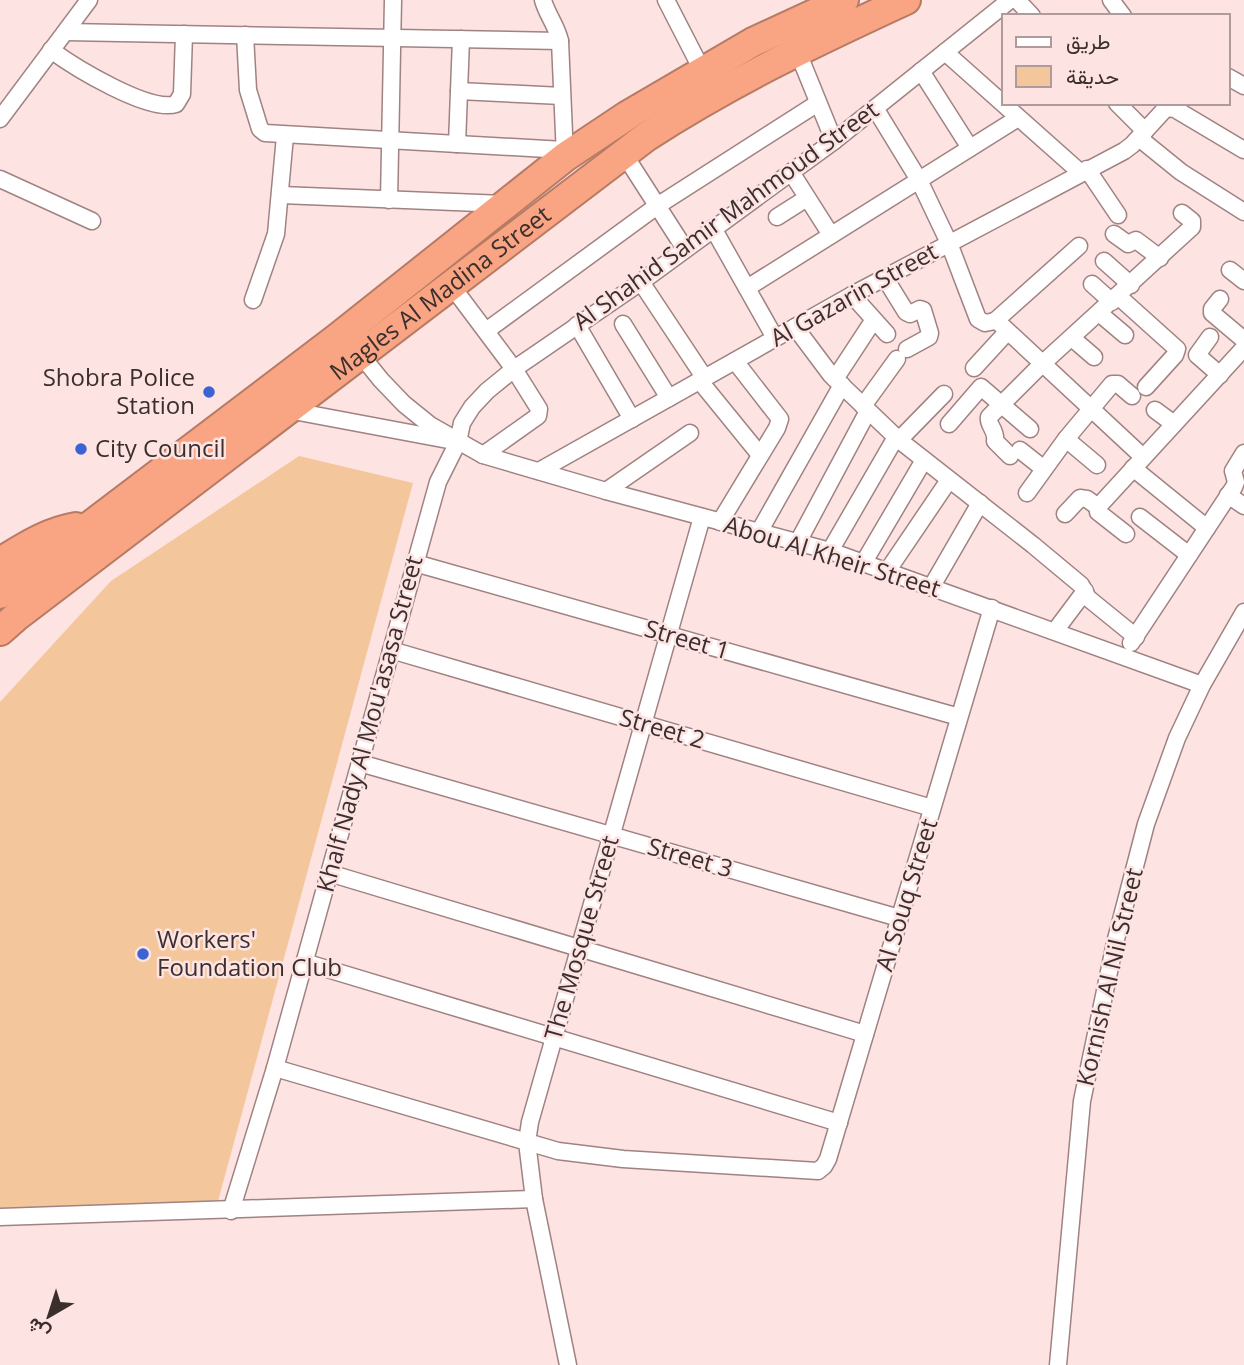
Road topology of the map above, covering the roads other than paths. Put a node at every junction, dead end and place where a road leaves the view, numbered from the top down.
1 (89, 0) edge
2 (393, 0) edge
3 (543, 0) edge
4 (666, 0) edge
5 (844, 0) edge
6 (906, 0) edge
7 (1010, 0) edge
8 (1017, 0) edge
9 (1030, 14) edge
10 (66, 32) junction
11 (184, 34) junction
12 (245, 35) junction
13 (392, 38) junction
14 (461, 39) junction
15 (560, 41) junction
16 (51, 50) junction
17 (797, 50) junction
18 (945, 52) junction
19 (921, 71) junction
20 (703, 72) junction
21 (459, 90) junction
22 (562, 96) junction
23 (818, 103) junction
24 (1002, 104) edge
25 (1004, 105) edge
26 (1119, 105) edge
27 (875, 108) junction
28 (1018, 118) junction
29 (0, 119) edge
30 (1142, 135) junction
31 (285, 136) junction
32 (390, 141) junction
33 (834, 141) junction
34 (457, 144) junction
35 (970, 148) junction
36 (1244, 150) edge
37 (564, 153) junction
38 (624, 154) junction
39 (1084, 171) junction
40 (791, 172) junction
41 (0, 179) edge
42 (919, 180) junction
43 (281, 195) junction
44 (807, 198) junction
45 (389, 200) junction
46 (506, 204) junction
47 (657, 206) junction
48 (1244, 212) edge
49 (1182, 213) dead end
50 (1118, 215) dead end
51 (777, 217) dead end
52 (92, 221) dead end
53 (713, 228) junction
54 (1114, 233) dead end
55 (831, 235) junction
56 (949, 243) junction
57 (1079, 246) dead end
58 (685, 249) junction
59 (1160, 258) junction
60 (1104, 261) dead end
61 (1230, 270) dead end
62 (885, 278) junction
63 (1244, 281) edge
64 (640, 282) junction
65 (1092, 284) dead end
66 (451, 285) junction
67 (1131, 285) junction
68 (747, 288) junction
69 (852, 296) junction
70 (1220, 299) dead end
71 (253, 300) dead end
72 (1110, 304) junction
73 (873, 321) junction
74 (995, 321) junction
75 (623, 324) dead end
76 (577, 325) junction
77 (795, 327) junction
78 (486, 331) junction
79 (1007, 332) junction
80 (887, 334) dead end
81 (1125, 334) dead end
82 (1210, 337) dead end
83 (775, 338) junction
84 (1072, 338) junction
85 (1242, 351) edge
86 (360, 354) junction
87 (1094, 358) dead end
88 (735, 360) junction
89 (1042, 364) junction
90 (974, 368) dead end
91 (514, 369) junction
92 (1220, 375) junction
93 (702, 379) junction
94 (838, 382) junction
95 (1146, 387) dead end
96 (944, 394) dead end
97 (1132, 396) dead end
98 (669, 398) junction
99 (1002, 404) junction
100 (866, 408) junction
101 (1091, 409) junction
102 (287, 410) junction
103 (1155, 410) dead end
104 (632, 419) junction
105 (949, 424) dead end
106 (1174, 424) junction
107 (1030, 429) dead end
108 (690, 433) dead end
109 (897, 438) junction
110 (1066, 439) junction
111 (457, 442) junction
112 (1244, 453) edge
113 (483, 455) junction
114 (760, 455) junction
115 (924, 460) junction
116 (1138, 462) junction
117 (1097, 465) dead end
118 (1044, 469) junction
119 (539, 471) junction
120 (949, 480) junction
121 (606, 491) junction
122 (1027, 493) dead end
123 (1228, 495) junction
124 (980, 503) junction
125 (1244, 506) edge
126 (1098, 507) junction
127 (1065, 514) dead end
128 (702, 517) junction
129 (1140, 517) dead end
130 (720, 522) junction
131 (89, 525) junction
132 (1207, 528) junction
133 (759, 532) junction
134 (1126, 534) dead end
135 (798, 542) junction
136 (831, 551) junction
137 (1189, 555) junction
138 (0, 562) edge
139 (864, 562) junction
140 (415, 563) junction
141 (888, 570) junction
142 (932, 586) junction
143 (1085, 592) junction
144 (0, 594) edge
145 (992, 608) junction
146 (1244, 612) edge
147 (0, 631) edge
148 (1055, 631) junction
149 (669, 635) junction
150 (1136, 637) junction
151 (391, 650) junction
152 (1123, 656) junction
153 (1202, 685) junction
154 (959, 717) junction
155 (643, 723) junction
156 (360, 763) junction
157 (932, 808) junction
158 (612, 835) junction
159 (329, 873) junction
160 (899, 918) junction
161 (579, 948) junction
162 (304, 962) junction
163 (865, 1034) junction
164 (554, 1037) junction
165 (275, 1068) junction
166 (839, 1123) junction
167 (527, 1142) junction
168 (534, 1199) junction
169 (230, 1211) junction
170 (0, 1217) edge
171 (568, 1365) edge
172 (1058, 1365) edge

1 - 10 street
2 - 13 street
3 - 15 street
4 - 20 street
5 - 20 highway, Magles Al Madina Street
6 - 17 highway, Magles Al Madina Street
7 - 18 street, Al Shahid Samir Mahmoud Street
8 - 9 street
10 - 11 street
10 - 16 street
11 - 12 street
11 - 16 street
12 - 13 street
12 - 31 street
13 - 14 street
13 - 32 street
14 - 15 street
14 - 21 street
15 - 22 street
16 - 29 street
17 - 23 street
17 - 38 highway, Magles Al Madina Street
18 - 19 street, Al Shahid Samir Mahmoud Street
18 - 24 street
19 - 27 street, Al Shahid Samir Mahmoud Street
19 - 35 street
20 - 37 highway, Magles Al Madina Street
21 - 22 street
21 - 34 street
22 - 37 street
23 - 33 street
23 - 47 street
25 - 28 street
26 - 30 street
27 - 33 street, Al Shahid Samir Mahmoud Street
27 - 42 street
28 - 35 street
28 - 39 street
30 - 36 street, Al Gazarin Street
30 - 39 street, Al Gazarin Street
30 - 48 street
31 - 32 street
31 - 43 street
32 - 34 street
32 - 45 street
33 - 40 street, Al Shahid Samir Mahmoud Street
34 - 37 street
35 - 42 street
37 - 46 highway, Magles Al Madina Street
38 - 47 street
38 - 66 highway, Magles Al Madina Street
39 - 50 street
39 - 56 street, Al Gazarin Street
40 - 44 street
40 - 53 street, Al Shahid Samir Mahmoud Street
41 - 52 street
42 - 55 street
42 - 56 street
43 - 45 street
43 - 71 street
44 - 51 street
44 - 55 street
45 - 46 street
46 - 131 highway, Magles Al Madina Street
47 - 58 street
47 - 78 street
49 - 59 street
53 - 58 street, Al Shahid Samir Mahmoud Street
53 - 68 street
54 - 59 street
55 - 68 street
56 - 62 street, Al Gazarin Street
56 - 74 street
57 - 74 street
58 - 64 street, Al Shahid Samir Mahmoud Street
59 - 67 street
60 - 67 street
61 - 63 street
62 - 69 street, Al Gazarin Street
62 - 100 street
64 - 76 street, Al Shahid Samir Mahmoud Street
64 - 93 street
65 - 72 street
66 - 78 street
66 - 86 highway, Magles Al Madina Street
67 - 72 street
68 - 83 street
69 - 73 street
69 - 77 street, Al Gazarin Street
70 - 85 street
72 - 81 street
72 - 84 street
72 - 95 street
73 - 80 street
73 - 94 street
74 - 79 street
75 - 98 street
76 - 91 street, Al Shahid Samir Mahmoud Street
76 - 104 street
77 - 83 street, Al Gazarin Street
77 - 94 street
78 - 91 street
79 - 89 street
79 - 90 street
82 - 92 street
83 - 88 street, Al Gazarin Street
84 - 87 street
84 - 89 street
85 - 92 street
86 - 102 highway, Magles Al Madina Street
86 - 111 street, Abou Al Kheir Street
88 - 93 street, Al Gazarin Street
88 - 114 street
89 - 99 street
89 - 101 street
91 - 111 street, Al Shahid Samir Mahmoud Street
91 - 113 street
92 - 106 street
93 - 98 street, Al Gazarin Street
93 - 114 street
94 - 100 street
94 - 133 street
96 - 109 street
97 - 101 street
98 - 104 street, Al Gazarin Street
99 - 105 street
99 - 107 street
99 - 118 street
100 - 109 street
100 - 135 street
101 - 110 street
101 - 116 street
102 - 111 street, Abou Al Kheir Street
102 - 147 highway, Magles Al Madina Street
103 - 106 street
104 - 119 street, Al Gazarin Street
106 - 116 street
108 - 121 street
109 - 115 street
109 - 136 street
110 - 117 street
110 - 118 street
111 - 113 street, Abou Al Kheir Street
111 - 140 street, Khalf Nady Al Mou'asasa Street
112 - 123 street
113 - 119 street, Abou Al Kheir Street
114 - 130 street
115 - 120 street
115 - 139 street
116 - 126 street
116 - 132 street
118 - 122 street
119 - 121 street, Abou Al Kheir Street
120 - 124 street
120 - 141 street
121 - 128 street, Abou Al Kheir Street
123 - 125 street
123 - 132 street
124 - 142 street
124 - 143 street
126 - 127 street
126 - 134 street
128 - 130 street, Abou Al Kheir Street
128 - 149 street, The Mosque Street
129 - 137 street
130 - 133 street, Abou Al Kheir Street
131 - 138 highway
131 - 144 highway, Magles Al Madina Street
132 - 137 street
133 - 135 street, Abou Al Kheir Street
135 - 136 street, Abou Al Kheir Street
136 - 139 street, Abou Al Kheir Street
137 - 150 street
139 - 141 street, Abou Al Kheir Street
140 - 149 street, Street 1
140 - 151 street, Khalf Nady Al Mou'asasa Street
141 - 142 street, Abou Al Kheir Street
142 - 145 street, Abou Al Kheir Street
143 - 148 street
143 - 150 street
145 - 148 street, Abou Al Kheir Street
145 - 154 street, Al Souq Street
146 - 153 street, Kornish Al Nil Street
148 - 152 street, Abou Al Kheir Street
149 - 154 street, Street 1
149 - 155 street, The Mosque Street
150 - 152 street
151 - 155 street, Street 2
151 - 156 street, Khalf Nady Al Mou'asasa Street
152 - 153 street, Abou Al Kheir Street
153 - 172 street, Kornish Al Nil Street
154 - 157 street, Al Souq Street
155 - 157 street, Street 2
155 - 158 street, The Mosque Street
156 - 158 street, Street 3
156 - 159 street, Khalf Nady Al Mou'asasa Street
157 - 160 street, Al Souq Street
158 - 160 street, Street 3
158 - 161 street, The Mosque Street
159 - 161 street
159 - 162 street, Khalf Nady Al Mou'asasa Street
160 - 163 street, Al Souq Street
161 - 163 street
161 - 164 street, The Mosque Street
162 - 164 street
162 - 165 street, Khalf Nady Al Mou'asasa Street
163 - 166 street, Al Souq Street
164 - 166 street
164 - 167 street, The Mosque Street
165 - 167 street
165 - 169 street, Khalf Nady Al Mou'asasa Street
166 - 167 street, Al Souq Street
167 - 168 street, The Mosque Street
168 - 169 street
168 - 171 street, The Mosque Street
169 - 170 street

